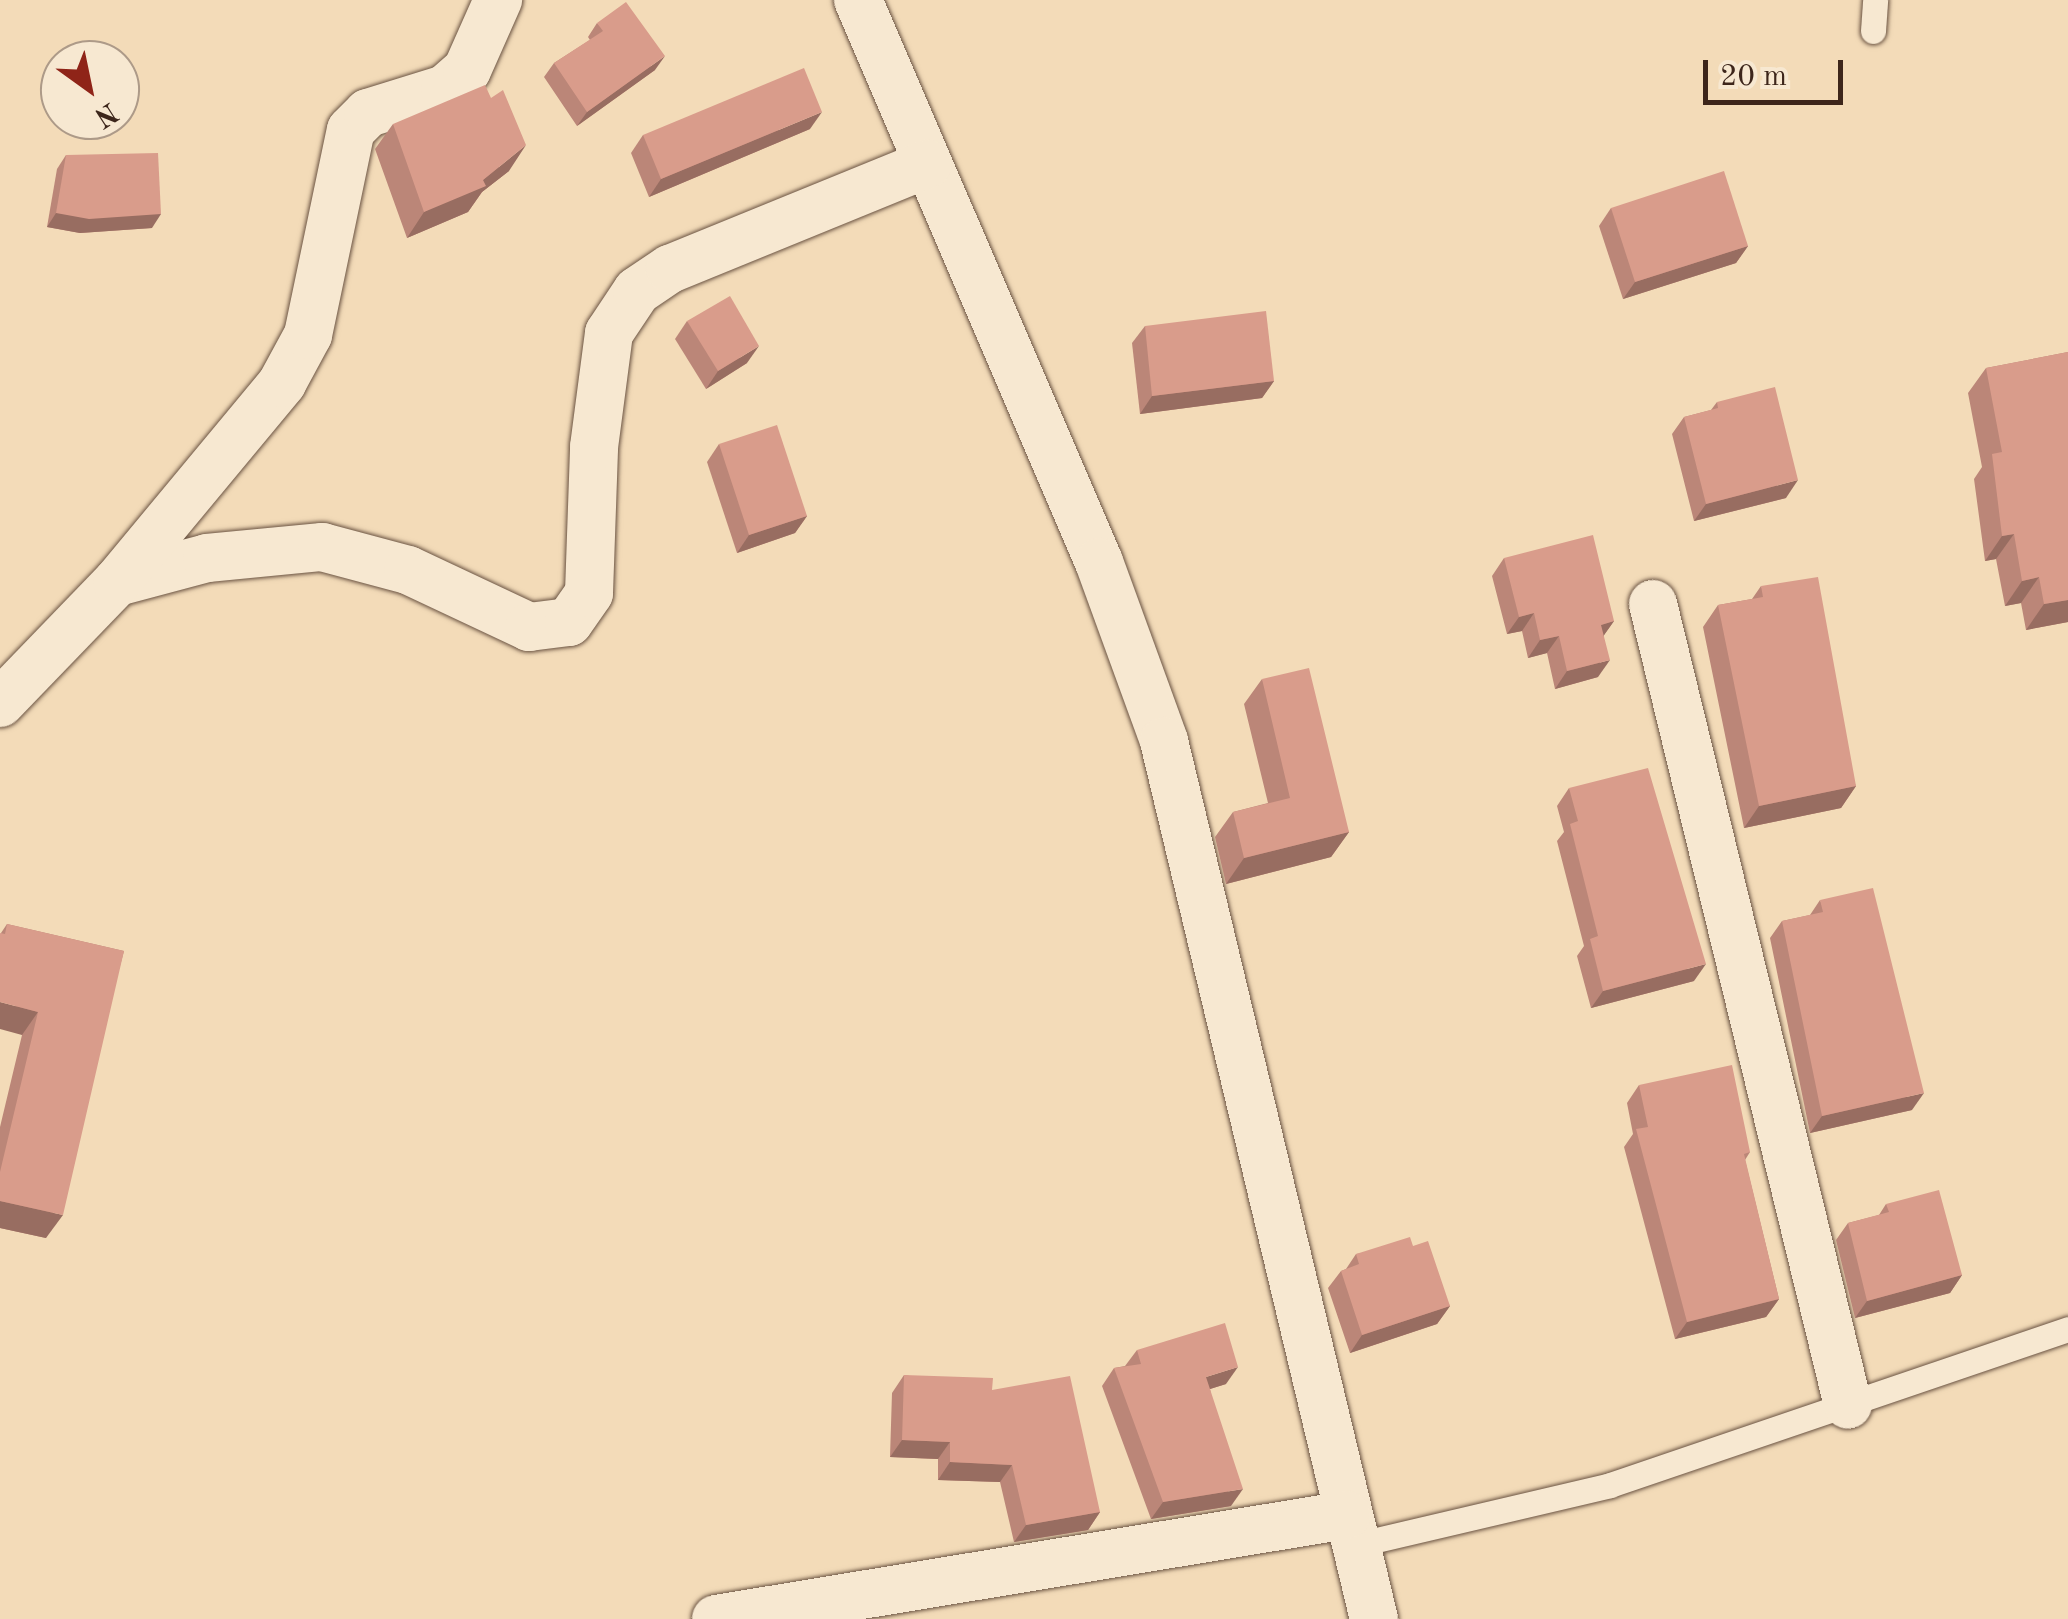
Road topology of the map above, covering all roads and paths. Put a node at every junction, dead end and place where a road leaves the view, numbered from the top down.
1 (498, 0) edge
2 (858, 0) edge
3 (1875, 0) edge
4 (1873, 31) dead end
5 (927, 164) junction
6 (118, 582) junction
7 (1653, 604) dead end
8 (18, 647) edge
9 (0, 703) edge
10 (2068, 1329) edge
11 (1848, 1404) junction
12 (1350, 1530) junction
13 (716, 1619) edge
14 (1374, 1619) edge

1 - 6 street
2 - 5 street
3 - 4 lane
5 - 6 street
5 - 12 street
6 - 8 street
7 - 11 street
8 - 9 street
10 - 11 lane
11 - 12 lane
12 - 13 street
12 - 14 street

